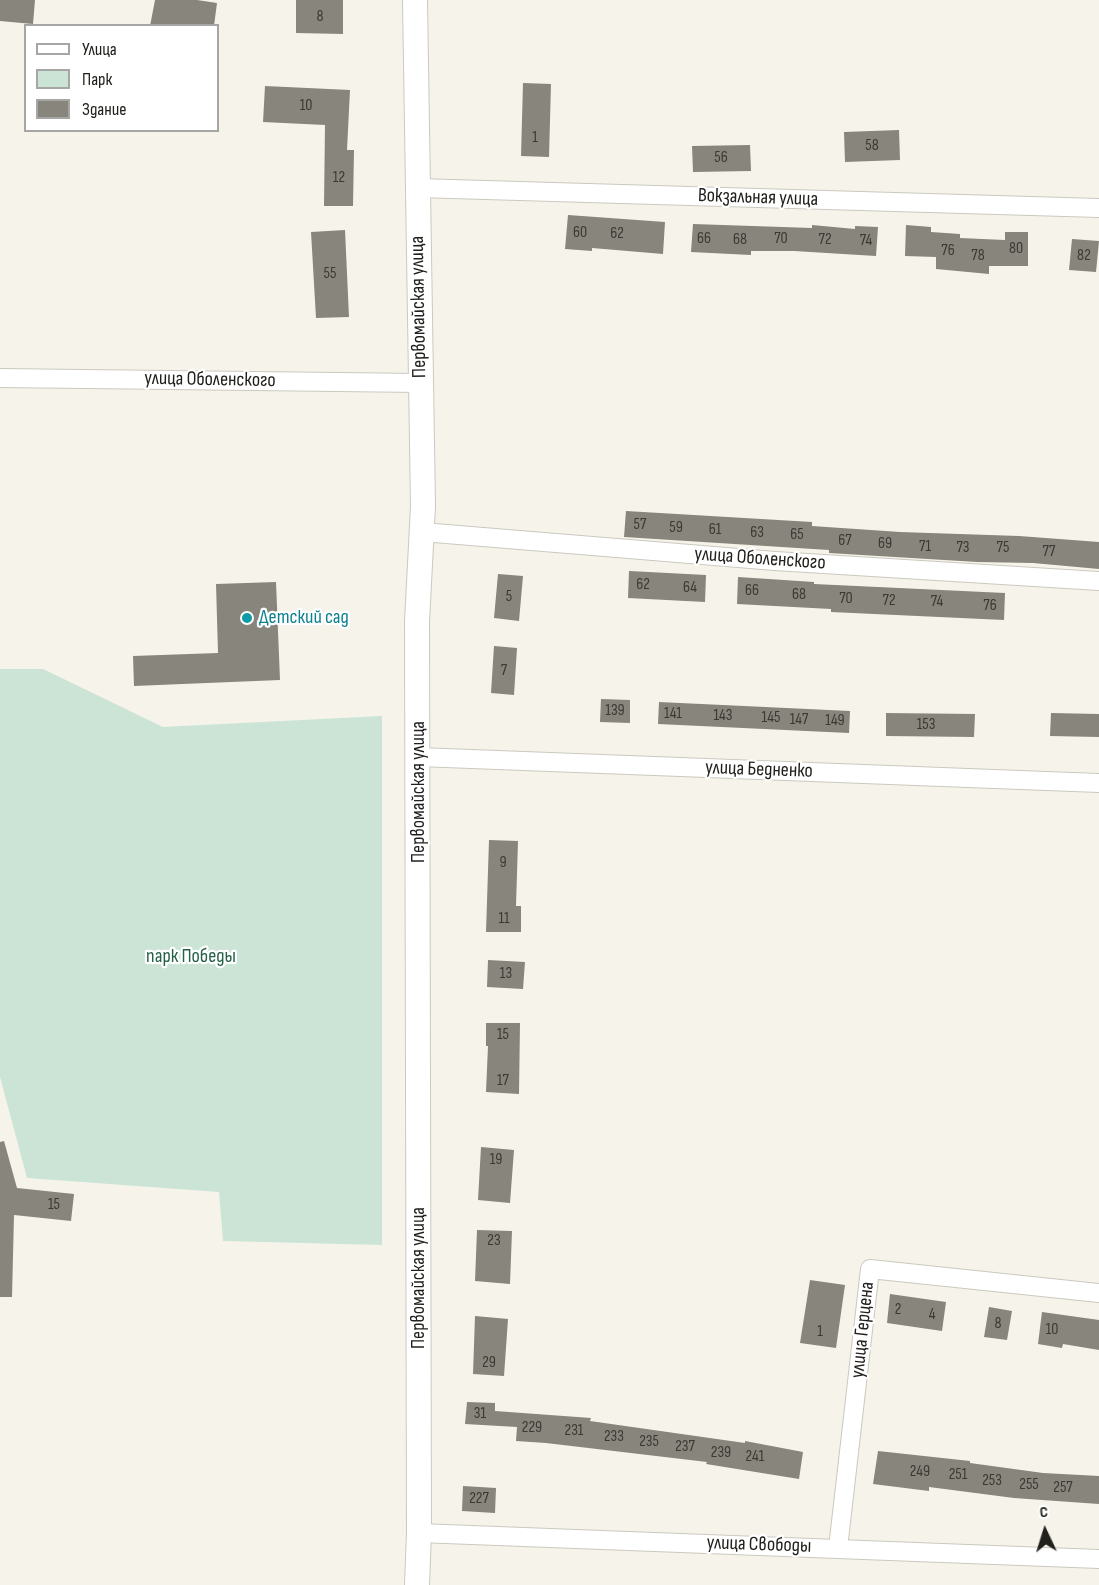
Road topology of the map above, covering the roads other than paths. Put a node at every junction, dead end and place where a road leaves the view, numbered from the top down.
1 (415, 0) edge
2 (417, 188) junction
3 (1099, 208) edge
4 (0, 378) edge
5 (421, 383) junction
6 (422, 532) junction
7 (1099, 581) edge
8 (419, 758) junction
9 (1099, 783) edge
10 (1099, 1293) edge
11 (419, 1533) junction
12 (838, 1548) junction
13 (1099, 1559) edge
14 (417, 1585) edge

1 - 2 main road, Первомайская улица
2 - 3 street, Вокзальная улица
2 - 5 main road, Первомайская улица
4 - 5 street, улица Оболенского
5 - 6 main road, Первомайская улица
6 - 7 street, улица Оболенского
6 - 8 main road, Первомайская улица
8 - 9 street, улица Бедненко
8 - 11 main road, Первомайская улица
10 - 12 street, улица Герцена
11 - 12 street, улица Свободы
11 - 14 main road, Первомайская улица
12 - 13 street, улица Свободы

